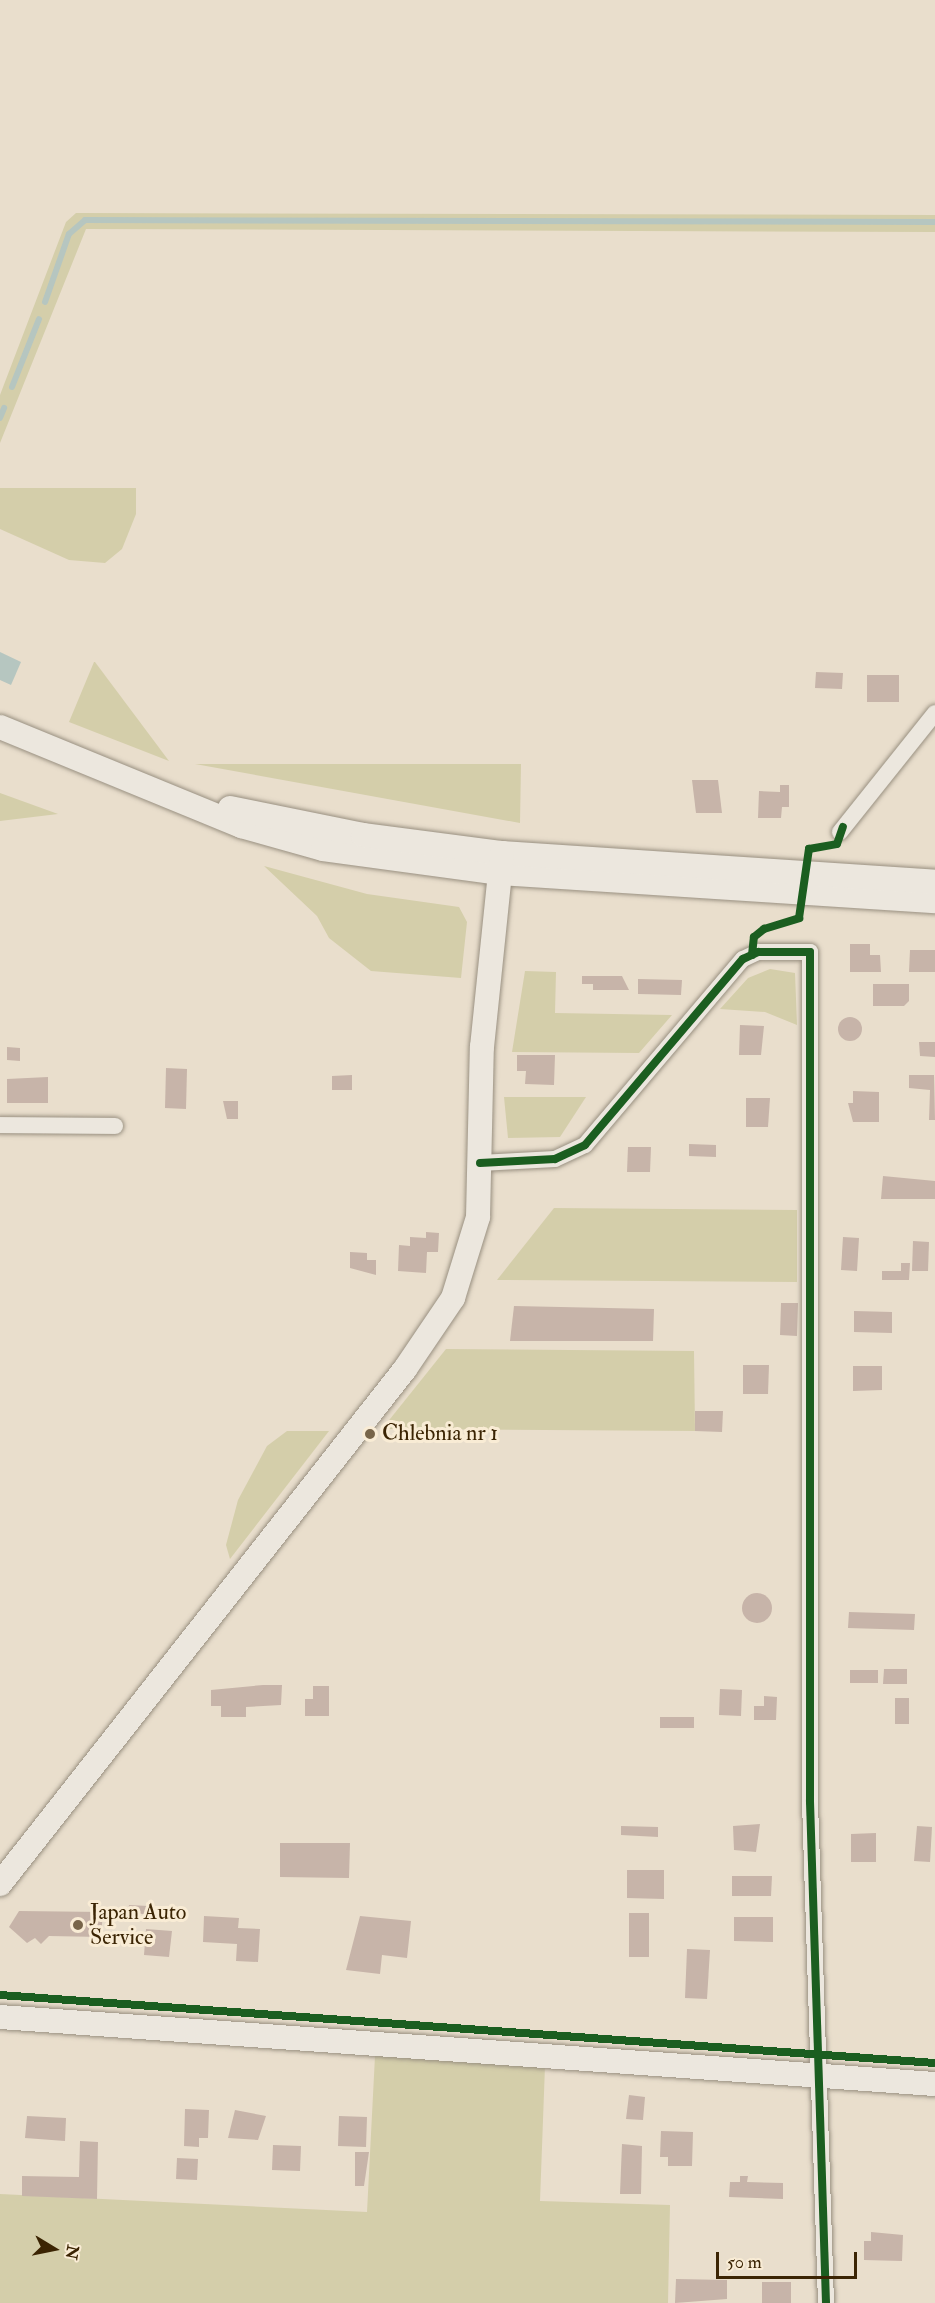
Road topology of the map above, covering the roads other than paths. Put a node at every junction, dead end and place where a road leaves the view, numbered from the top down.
1 (935, 713) edge
2 (0, 727) edge
3 (840, 832) dead end
4 (501, 863) junction
5 (935, 882) edge
6 (935, 901) edge
7 (0, 1125) edge
8 (115, 1126) dead end
9 (480, 1163) junction
10 (0, 1884) edge
11 (0, 2017) edge
12 (822, 2076) junction
13 (935, 2084) edge
14 (826, 2303) edge

1 - 3 street
2 - 4 street
4 - 5 street
4 - 6 street
4 - 9 street
7 - 8 street
9 - 10 street
9 - 12 street
11 - 12 street
12 - 13 street
12 - 14 street

